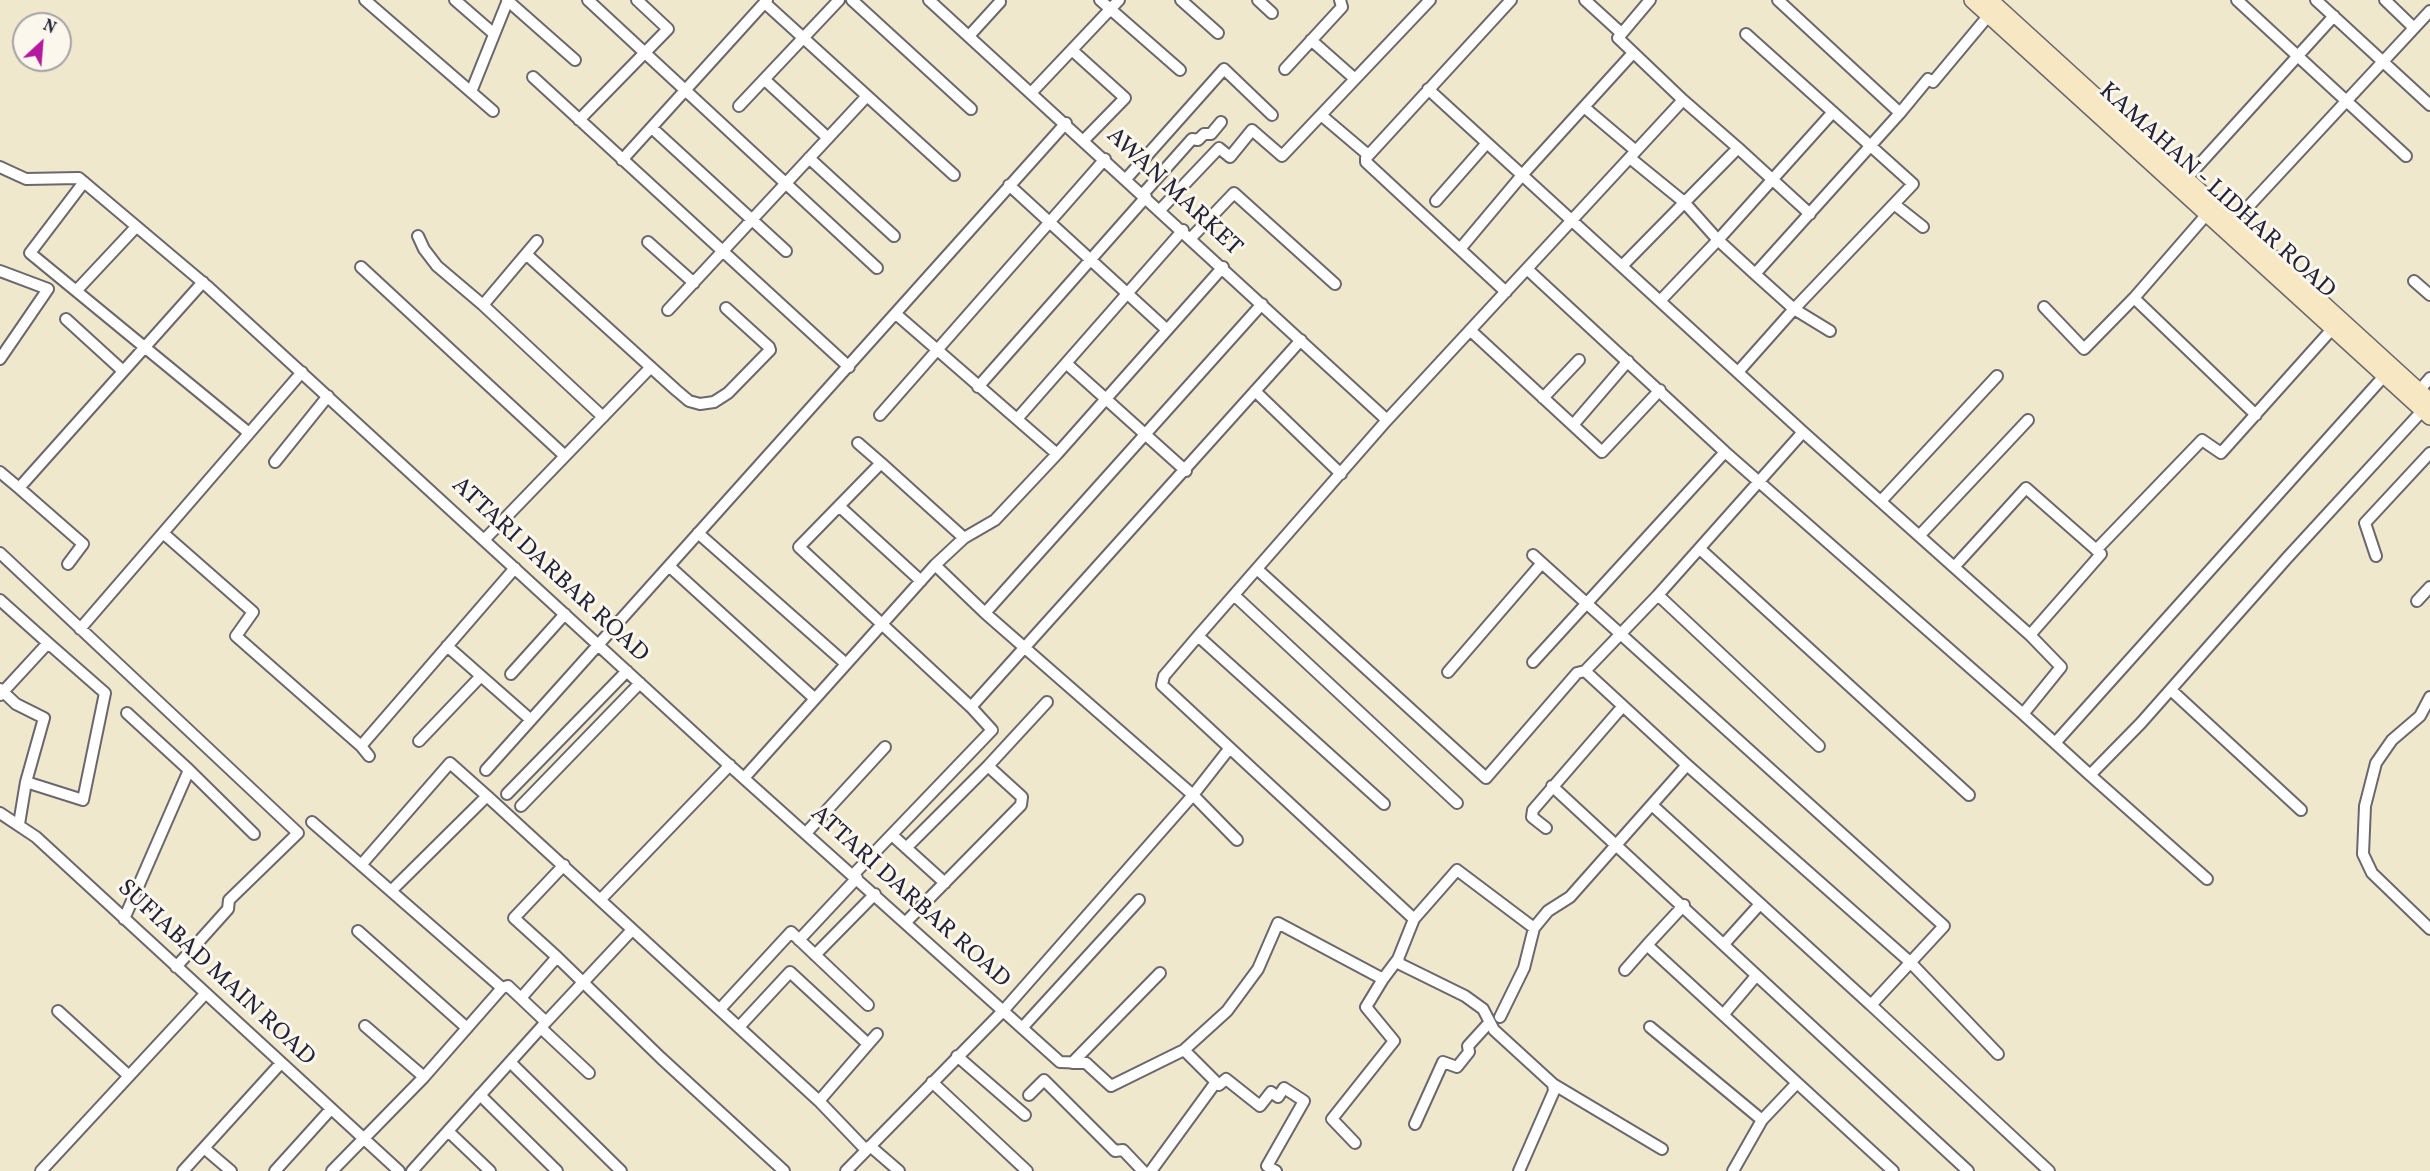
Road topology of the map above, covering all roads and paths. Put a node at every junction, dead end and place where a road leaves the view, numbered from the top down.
1 (365, 0) edge
2 (455, 0) edge
3 (507, 0) edge
4 (588, 0) edge
5 (638, 0) edge
6 (839, 0) edge
7 (852, 0) edge
8 (929, 0) edge
9 (1100, 0) edge
10 (1119, 0) edge
11 (1181, 0) edge
12 (1258, 0) edge
13 (1430, 0) edge
14 (1511, 0) edge
15 (1585, 0) edge
16 (1650, 0) edge
17 (1972, 0) edge
18 (2237, 0) edge
19 (2316, 0) edge
20 (2385, 0) edge
21 (766, 1) edge
22 (1000, 2) dead end
23 (1344, 2) edge
24 (1784, 2) edge
25 (1995, 6) edge
26 (1110, 9) junction
27 (2430, 11) edge
28 (1272, 13) dead end
29 (2334, 16) junction
30 (2414, 28) junction
31 (1620, 32) junction
32 (493, 33) junction
33 (1218, 33) dead end
34 (1746, 34) dead end
35 (969, 36) junction
36 (803, 37) junction
37 (1311, 40) junction
38 (1073, 51) junction
39 (1633, 52) junction
40 (645, 53) junction
41 (2300, 55) junction
42 (574, 60) dead end
43 (2383, 62) junction
44 (1285, 69) dead end
45 (1180, 70) dead end
46 (533, 77) dead end
47 (1355, 79) junction
48 (765, 80) junction
49 (1428, 89) junction
50 (686, 90) junction
51 (471, 92) junction
52 (1031, 93) junction
53 (867, 96) junction
54 (1683, 100) junction
55 (2348, 101) junction
56 (2430, 105) edge
57 (739, 106) dead end
58 (1584, 107) junction
59 (971, 109) dead end
60 (493, 111) dead end
61 (1833, 112) junction
62 (1900, 113) junction
63 (1272, 115) dead end
64 (1321, 115) junction
65 (579, 120) junction
66 (1221, 122) dead end
67 (1066, 123) junction
68 (652, 128) junction
69 (828, 138) junction
70 (1084, 140) junction
71 (1487, 143) junction
72 (1873, 146) junction
73 (1738, 148) junction
74 (1367, 154) junction
75 (1633, 154) junction
76 (2406, 156) dead end
77 (809, 158) junction
78 (1105, 159) junction
79 (622, 160) junction
80 (0, 167) edge
81 (1523, 174) junction
82 (954, 175) dead end
83 (1126, 179) junction
84 (2186, 179) junction
85 (1772, 180) junction
86 (84, 182) junction
87 (787, 182) junction
88 (1009, 184) junction
89 (1144, 195) junction
90 (1436, 201) dead end
91 (1684, 202) junction
92 (1894, 204) junction
93 (1161, 210) junction
94 (1810, 214) junction
95 (2207, 214) junction
96 (753, 219) junction
97 (1048, 220) junction
98 (1572, 220) junction
99 (2234, 222) junction
100 (136, 227) junction
101 (1923, 227) dead end
102 (1187, 234) junction
103 (418, 236) dead end
104 (894, 236) dead end
105 (1718, 240) junction
106 (537, 241) dead end
107 (648, 243) dead end
108 (1461, 249) junction
109 (723, 251) junction
110 (786, 251) dead end
111 (526, 254) junction
112 (1089, 258) junction
113 (1622, 266) junction
114 (361, 267) dead end
115 (1223, 267) junction
116 (878, 268) dead end
117 (1527, 269) junction
118 (0, 272) edge
119 (1755, 274) junction
120 (2414, 281) dead end
121 (203, 282) junction
122 (694, 283) junction
123 (1335, 284) dead end
124 (77, 290) junction
125 (1126, 292) junction
126 (1506, 292) junction
127 (2430, 295) edge
128 (2134, 298) junction
129 (1660, 301) junction
130 (1262, 304) junction
131 (483, 305) junction
132 (2044, 307) dead end
133 (726, 308) dead end
134 (1794, 309) junction
135 (668, 310) dead end
136 (896, 314) junction
137 (66, 319) dead end
138 (2333, 328) junction
139 (1166, 329) junction
140 (1470, 330) junction
141 (1830, 331) dead end
142 (1301, 340) junction
143 (146, 346) junction
144 (939, 351) junction
145 (0, 359) edge
146 (1579, 360) dead end
147 (1628, 361) junction
148 (1067, 364) junction
149 (849, 367) junction
150 (651, 368) junction
151 (123, 371) junction
152 (302, 372) junction
153 (1738, 372) junction
154 (2385, 375) junction
155 (1997, 376) dead end
156 (2430, 378) edge
157 (978, 387) junction
158 (1660, 390) junction
159 (1255, 391) junction
160 (328, 396) junction
161 (1543, 398) junction
162 (1106, 399) junction
163 (2426, 405) edge
164 (880, 415) dead end
165 (2256, 415) junction
166 (603, 417) junction
167 (1017, 419) junction
168 (1387, 420) junction
169 (2028, 420) dead end
170 (1572, 426) junction
171 (1803, 432) junction
172 (249, 433) junction
173 (1145, 436) junction
174 (858, 443) dead end
175 (1725, 452) junction
176 (2430, 453) edge
177 (1057, 454) junction
178 (565, 456) junction
179 (275, 462) dead end
180 (881, 464) junction
181 (1186, 471) junction
182 (0, 472) edge
183 (1341, 474) junction
184 (1759, 482) junction
185 (19, 488) junction
186 (1881, 501) junction
187 (839, 506) junction
188 (163, 533) junction
189 (698, 533) junction
190 (1920, 535) junction
191 (964, 538) junction
192 (484, 540) junction
193 (1700, 549) junction
194 (2096, 550) junction
195 (0, 554) edge
196 (1533, 555) dead end
197 (2376, 556) dead end
198 (1542, 563) junction
199 (68, 564) dead end
200 (669, 566) junction
201 (935, 566) junction
202 (1955, 566) junction
203 (514, 568) junction
204 (1257, 569) junction
205 (921, 581) junction
206 (2430, 587) edge
207 (1234, 595) junction
208 (1658, 595) junction
209 (0, 600) edge
210 (2417, 601) dead end
211 (1587, 603) junction
212 (985, 612) junction
213 (565, 614) junction
214 (880, 625) junction
215 (80, 629) junction
216 (1622, 634) junction
217 (2030, 635) junction
218 (1198, 636) junction
219 (48, 643) junction
220 (599, 645) junction
221 (447, 646) junction
222 (1024, 648) junction
223 (1533, 662) dead end
224 (845, 663) junction
225 (627, 671) junction
226 (1585, 671) junction
227 (1448, 672) dead end
228 (511, 674) dead end
229 (481, 676) junction
230 (640, 683) junction
231 (2171, 690) junction
232 (1, 692) edge
233 (2430, 697) edge
234 (814, 698) junction
235 (1047, 702) dead end
236 (1623, 706) junction
237 (971, 707) junction
238 (127, 713) dead end
239 (2023, 714) junction
240 (531, 720) junction
241 (419, 741) dead end
242 (2055, 743) junction
243 (361, 746) junction
244 (1819, 746) dead end
245 (885, 747) dead end
246 (1229, 749) junction
247 (369, 756) dead end
248 (730, 765) junction
249 (1687, 765) junction
250 (988, 766) junction
251 (189, 770) junction
252 (486, 770) dead end
253 (2090, 775) junction
254 (744, 777) junction
255 (26, 782) junction
256 (1552, 786) junction
257 (507, 794) dead end
258 (1193, 795) junction
259 (1969, 795) dead end
260 (487, 796) junction
261 (1457, 803) dead end
262 (1384, 804) dead end
263 (521, 806) dead end
264 (1652, 806) junction
265 (2301, 810) dead end
266 (0, 813) edge
267 (312, 822) dead end
268 (19, 824) junction
269 (1546, 828) dead end
270 (806, 833) junction
271 (254, 834) dead end
272 (892, 835) junction
273 (1237, 840) dead end
274 (1618, 844) junction
275 (906, 848) junction
276 (361, 865) junction
277 (564, 865) junction
278 (855, 877) junction
279 (2207, 879) dead end
280 (945, 883) junction
281 (391, 891) junction
282 (875, 894) junction
283 (601, 899) junction
284 (1139, 900) dead end
285 (1760, 904) junction
286 (1684, 905) junction
287 (124, 919) junction
288 (1414, 919) junction
289 (906, 922) junction
290 (1534, 928) junction
291 (2430, 929) edge
292 (632, 930) junction
293 (358, 931) dead end
294 (799, 940) junction
295 (1724, 944) junction
296 (1647, 945) junction
297 (815, 955) junction
298 (557, 957) junction
299 (1398, 959) junction
300 (1910, 962) junction
301 (176, 967) junction
302 (1625, 970) dead end
303 (1160, 973) dead end
304 (1756, 976) junction
305 (1383, 979) junction
306 (582, 983) junction
307 (502, 988) junction
308 (205, 994) junction
309 (521, 998) junction
310 (868, 1005) dead end
311 (1871, 1005) junction
312 (720, 1009) junction
313 (58, 1011) dead end
314 (1003, 1011) junction
315 (1723, 1015) junction
316 (1500, 1017) dead end
317 (1488, 1024) junction
318 (543, 1025) junction
319 (365, 1026) dead end
320 (739, 1026) junction
321 (1650, 1027) dead end
322 (467, 1028) junction
323 (1022, 1028) junction
324 (877, 1034) dead end
325 (868, 1044) junction
326 (1184, 1050) junction
327 (1998, 1054) dead end
328 (957, 1056) junction
329 (510, 1062) junction
330 (281, 1063) junction
331 (1072, 1063) junction
332 (589, 1073) dead end
333 (129, 1076) junction
334 (424, 1077) junction
335 (932, 1082) junction
336 (1216, 1082) junction
337 (1797, 1083) junction
338 (1553, 1084) junction
339 (480, 1095) junction
340 (1029, 1095) dead end
341 (819, 1101) junction
342 (331, 1109) junction
343 (1025, 1115) dead end
344 (1762, 1120) junction
345 (1415, 1124) dead end
346 (448, 1131) junction
347 (363, 1137) junction
348 (1355, 1143) dead end
349 (204, 1148) junction
350 (868, 1148) junction
351 (1662, 1149) dead end
352 (387, 1167) edge
353 (41, 1171) edge
354 (183, 1171) edge
355 (231, 1171) edge
356 (275, 1171) edge
357 (332, 1171) edge
358 (399, 1171) edge
359 (412, 1171) edge
360 (490, 1171) edge
361 (556, 1171) edge
362 (621, 1171) edge
363 (784, 1171) edge
364 (846, 1171) edge
365 (899, 1171) edge
366 (1027, 1171) edge
367 (1143, 1171) edge
368 (1151, 1171) edge
369 (1276, 1171) edge
370 (1519, 1171) edge
371 (1733, 1171) edge
372 (1893, 1171) edge
373 (1968, 1171) edge
374 (2049, 1171) edge

1 - 51 street
2 - 32 street
3 - 32 street
3 - 42 street
4 - 40 street
5 - 40 street
6 - 36 street
7 - 59 street
8 - 35 street, AWAN MARKET
9 - 26 street
10 - 26 street
11 - 33 street
12 - 28 street
13 - 47 street
14 - 49 street
15 - 31 street
16 - 31 street
17 - 25 main road, KAMAHAN - LIDHAR ROAD
18 - 41 street
19 - 29 street
20 - 30 street
21 - 36 street
21 - 50 street
22 - 35 street
23 - 37 street
24 - 62 street
25 - 62 street
25 - 84 main road, KAMAHAN - LIDHAR ROAD
25 - 95 main road, KAMAHAN - LIDHAR ROAD
26 - 38 street
26 - 45 street
27 - 30 street
29 - 41 street
29 - 43 street
30 - 43 street
31 - 39 street
32 - 51 street
34 - 61 street
35 - 52 street, AWAN MARKET
36 - 48 street
36 - 53 street
37 - 44 street
37 - 47 street
38 - 52 street
38 - 70 street
39 - 54 street
39 - 58 street
40 - 50 street
40 - 65 street
41 - 55 street
41 - 84 street
43 - 55 street
43 - 56 street
46 - 65 street
47 - 64 street
48 - 57 street
48 - 69 street
49 - 71 street
49 - 74 street
50 - 68 street
50 - 87 street
51 - 60 street
52 - 67 street, AWAN MARKET
53 - 69 street
53 - 82 street
54 - 73 street
54 - 75 street
55 - 76 street
55 - 99 street
58 - 75 street
58 - 81 street
61 - 72 street
61 - 85 street
62 - 72 street
63 - 83 street
64 - 74 street
64 - 93 street
65 - 79 street
66 - 89 street
67 - 70 street, AWAN MARKET
67 - 88 street
68 - 79 street
68 - 96 street
69 - 77 street
70 - 78 street, AWAN MARKET
71 - 81 street
71 - 90 street
72 - 92 street
72 - 94 street
73 - 85 street
73 - 91 street
74 - 108 street
75 - 91 street
75 - 98 street
77 - 87 street
77 - 104 street
78 - 83 street, AWAN MARKET
78 - 97 street
79 - 109 street
80 - 86 street
81 - 98 street
81 - 108 street
83 - 89 street, AWAN MARKET
84 - 99 main road, KAMAHAN - LIDHAR ROAD
85 - 94 street
85 - 105 street
86 - 100 street, ATTARI DARBAR ROAD
86 - 124 street
87 - 96 street
87 - 116 street
88 - 97 street
88 - 136 street
89 - 93 street, AWAN MARKET
89 - 112 street
91 - 105 street
91 - 113 street
92 - 101 street
92 - 134 street
93 - 102 street, AWAN MARKET
94 - 119 street
95 - 128 street
95 - 138 main road, KAMAHAN - LIDHAR ROAD
96 - 109 street
96 - 110 street
97 - 112 street
97 - 144 street
98 - 113 street
98 - 117 street
99 - 163 main road, KAMAHAN - LIDHAR ROAD
100 - 121 street, ATTARI DARBAR ROAD
100 - 124 street
102 - 115 street, AWAN MARKET
102 - 123 street
102 - 125 street
103 - 131 street
105 - 119 street
105 - 129 street
106 - 111 street
107 - 122 street
108 - 126 street
109 - 122 street
109 - 149 street
111 - 131 street
111 - 150 street
112 - 125 street
112 - 157 street
113 - 129 street
114 - 178 street
115 - 130 street, AWAN MARKET
115 - 139 street
117 - 126 street
117 - 147 street
118 - 145 street
119 - 134 street
120 - 127 street
121 - 143 street
121 - 152 street, ATTARI DARBAR ROAD
122 - 135 street
124 - 143 street
125 - 139 street
125 - 148 street
126 - 140 street
128 - 132 street
128 - 165 street
129 - 153 street
130 - 142 street, AWAN MARKET
130 - 173 street
131 - 166 street
133 - 150 street
134 - 141 street
134 - 153 street
136 - 144 street
136 - 149 street
137 - 151 street
138 - 154 main road, KAMAHAN - LIDHAR ROAD
138 - 165 street
139 - 162 street
140 - 161 street
140 - 168 street
142 - 159 street
142 - 168 street, AWAN MARKET
143 - 151 street
143 - 172 street
144 - 157 street
144 - 164 street
146 - 161 street
147 - 158 street
147 - 170 street
148 - 162 street
148 - 167 street
149 - 189 street
150 - 166 street
151 - 185 street
152 - 160 street, ATTARI DARBAR ROAD
152 - 172 street
153 - 171 street
154 - 163 main road, KAMAHAN - LIDHAR ROAD
154 - 242 street
155 - 186 street
156 - 163 street
157 - 167 street
158 - 170 street
158 - 175 street
159 - 181 street
159 - 183 street
160 - 179 street
160 - 192 street, ATTARI DARBAR ROAD
161 - 170 street
162 - 173 street
162 - 177 street
163 - 231 street
165 - 194 street
166 - 178 street
167 - 177 street
168 - 183 street
169 - 190 street
171 - 184 street
171 - 186 street
172 - 188 street
173 - 181 street
173 - 212 street
174 - 180 street
175 - 184 street
175 - 211 street
176 - 197 street
177 - 191 street
178 - 192 street
180 - 187 street
180 - 191 street
181 - 222 street
182 - 185 street
183 - 204 street
184 - 193 street
184 - 239 street
185 - 199 street
186 - 190 street
187 - 205 street
187 - 214 street
188 - 215 street
188 - 243 street
189 - 200 street
189 - 224 street
190 - 202 street
191 - 201 street
192 - 203 street, ATTARI DARBAR ROAD
193 - 208 street
193 - 259 street
194 - 202 street
194 - 217 street
195 - 215 street
196 - 198 street
198 - 211 street
198 - 227 street
200 - 220 street
200 - 234 street
201 - 205 street
201 - 212 street
202 - 217 street
203 - 213 street, ATTARI DARBAR ROAD
203 - 221 street
204 - 207 street
204 - 226 street
205 - 214 street
206 - 210 street
207 - 218 street
207 - 261 street
208 - 216 street
208 - 244 street
209 - 219 street
211 - 216 street
211 - 223 street
212 - 222 street
213 - 220 street, ATTARI DARBAR ROAD
213 - 228 street
214 - 224 street
214 - 237 street
215 - 301 street
216 - 226 street
216 - 300 street
217 - 239 street
218 - 246 street
218 - 262 street
219 - 232 street
219 - 255 street
220 - 225 street, ATTARI DARBAR ROAD
220 - 240 street
221 - 229 street
221 - 243 street
222 - 237 street
222 - 258 street
224 - 234 street
225 - 230 street, ATTARI DARBAR ROAD
225 - 257 street
226 - 236 street
229 - 240 street
229 - 241 street
230 - 248 street, ATTARI DARBAR ROAD
230 - 263 street
231 - 253 street
231 - 265 street
232 - 255 street
233 - 291 street
234 - 254 street
235 - 250 street
236 - 249 street
236 - 256 street
237 - 272 street
238 - 251 street
239 - 242 street
240 - 252 street
242 - 253 street
243 - 247 street
245 - 270 street
246 - 258 street
246 - 288 street
248 - 254 street, ATTARI DARBAR ROAD
248 - 283 street
249 - 264 street
249 - 300 street
250 - 275 street
250 - 280 street
251 - 271 street
251 - 287 street
253 - 279 street
254 - 270 street, ATTARI DARBAR ROAD
255 - 268 street
256 - 269 street
256 - 274 street
258 - 273 street
258 - 314 street
260 - 276 street
260 - 277 street
260 - 281 street
264 - 274 street
264 - 285 street
266 - 268 street, SUFIABAD MAIN ROAD
267 - 276 street
268 - 287 street, SUFIABAD MAIN ROAD
270 - 278 street, ATTARI DARBAR ROAD
272 - 275 street
272 - 278 street
274 - 286 street
274 - 290 street
275 - 280 street
276 - 281 street
277 - 283 street
277 - 298 street
278 - 282 street, ATTARI DARBAR ROAD
278 - 294 street
280 - 289 street
281 - 307 street
282 - 289 street, ATTARI DARBAR ROAD
282 - 297 street
283 - 292 street
284 - 323 street
285 - 295 street
285 - 311 street
286 - 295 street
286 - 296 street
287 - 301 street, SUFIABAD MAIN ROAD
288 - 290 street
288 - 299 street
289 - 314 street, ATTARI DARBAR ROAD
290 - 316 street
292 - 306 street
292 - 312 street
293 - 322 street
294 - 297 street
294 - 312 street
295 - 304 street
296 - 302 street
296 - 315 street
297 - 310 street
298 - 306 street
298 - 309 street
299 - 305 street
299 - 317 street
300 - 311 street
300 - 327 street
301 - 308 street, SUFIABAD MAIN ROAD
303 - 331 street
304 - 315 street
304 - 373 street
305 - 326 street
305 - 348 street
306 - 318 street
306 - 363 street
307 - 309 street
307 - 322 street
308 - 330 street, SUFIABAD MAIN ROAD
308 - 333 street
309 - 318 street
311 - 374 street
312 - 320 street
313 - 333 street
314 - 323 street, ATTARI DARBAR ROAD
314 - 328 street
315 - 337 street
317 - 338 street
317 - 345 street
318 - 329 street
318 - 332 street
319 - 334 street
320 - 325 street
320 - 341 street
321 - 344 street
322 - 334 street
323 - 331 street, ATTARI DARBAR ROAD
324 - 325 street
325 - 341 street
326 - 331 street, ATTARI DARBAR ROAD
326 - 336 street
328 - 335 street
328 - 343 street
329 - 339 street
329 - 362 street
330 - 342 street, SUFIABAD MAIN ROAD
330 - 349 street
333 - 353 street
334 - 347 street
335 - 350 street
335 - 366 street
336 - 368 street
336 - 369 street
337 - 344 street
337 - 372 street
338 - 351 street
338 - 370 street
339 - 346 street
339 - 361 street
340 - 367 street
341 - 350 street
342 - 347 street, SUFIABAD MAIN ROAD
342 - 356 street
344 - 371 street
346 - 359 street
346 - 360 street
347 - 352 street, SUFIABAD MAIN ROAD
347 - 357 street
349 - 354 street
349 - 355 street
350 - 364 street
350 - 365 street
352 - 358 street, SUFIABAD MAIN ROAD

